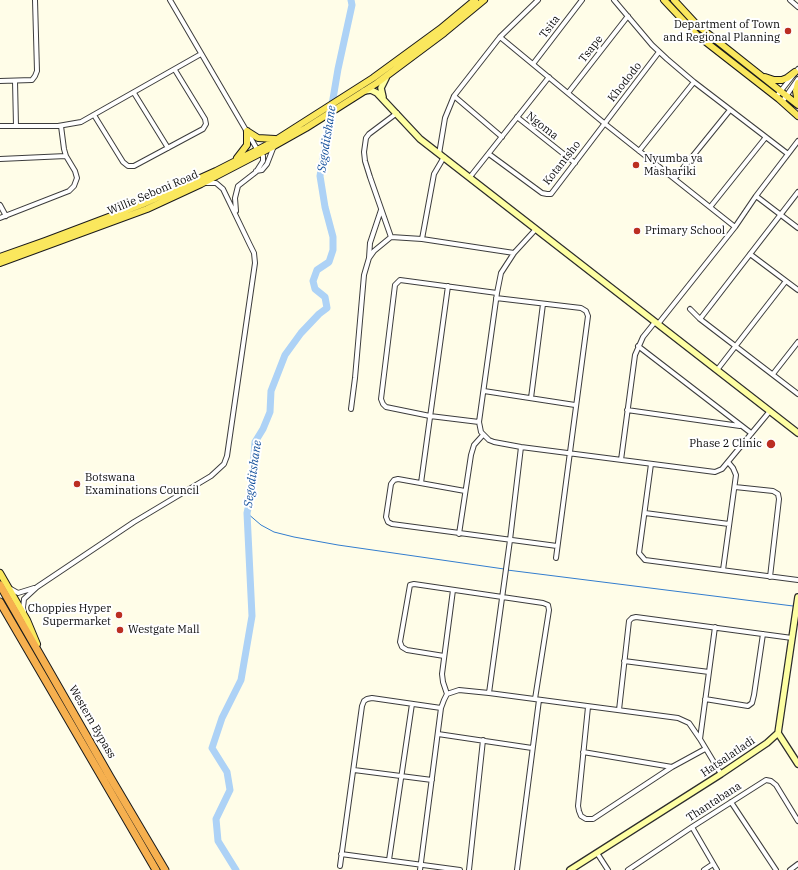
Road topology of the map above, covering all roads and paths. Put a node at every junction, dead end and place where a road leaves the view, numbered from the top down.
1 (35, 0) edge
2 (170, 0) edge
3 (475, 0) edge
4 (484, 0) edge
5 (538, 0) edge
6 (582, 0) edge
7 (614, 0) edge
8 (664, 0) edge
9 (674, 0) edge
10 (790, 0) edge
11 (798, 6) edge
12 (628, 16) junction
13 (500, 38) junction
14 (659, 52) junction
15 (202, 54) junction
16 (533, 64) junction
17 (175, 70) junction
18 (797, 70) edge
19 (390, 73) junction
20 (760, 75) junction
21 (549, 77) junction
22 (798, 80) edge
23 (0, 81) edge
24 (15, 81) junction
25 (694, 82) junction
26 (798, 83) edge
27 (364, 91) junction
28 (780, 92) junction
29 (134, 93) junction
30 (568, 93) junction
31 (454, 96) junction
32 (786, 96) junction
33 (350, 97) junction
34 (776, 97) junction
35 (383, 98) junction
36 (782, 102) junction
37 (798, 104) edge
38 (730, 110) junction
39 (397, 113) junction
40 (94, 115) junction
41 (798, 116) edge
42 (517, 118) junction
43 (604, 123) junction
44 (305, 125) junction
45 (0, 126) edge
46 (16, 126) junction
47 (61, 126) junction
48 (247, 131) junction
49 (502, 137) junction
50 (766, 137) junction
51 (276, 139) junction
52 (798, 141) edge
53 (274, 146) junction
54 (168, 148) junction
55 (259, 151) junction
56 (639, 151) junction
57 (489, 154) junction
58 (788, 154) junction
59 (441, 155) junction
60 (66, 156) junction
61 (0, 159) edge
62 (233, 162) junction
63 (575, 163) junction
64 (256, 172) junction
65 (470, 177) junction
66 (675, 178) junction
67 (201, 184) junction
68 (798, 192) edge
69 (756, 196) junction
70 (0, 205) edge
71 (711, 206) junction
72 (381, 209) junction
73 (780, 214) junction
74 (6, 216) junction
75 (236, 216) junction
76 (0, 218) edge
77 (735, 226) junction
78 (798, 228) edge
79 (536, 229) junction
80 (391, 237) junction
81 (422, 239) junction
82 (514, 253) junction
83 (750, 254) junction
84 (0, 257) edge
85 (369, 258) junction
86 (0, 263) edge
87 (786, 280) junction
88 (448, 286) junction
89 (798, 290) edge
90 (497, 293) junction
91 (496, 298) junction
92 (543, 304) junction
93 (690, 309) dead end
94 (700, 320) junction
95 (657, 323) junction
96 (798, 342) edge
97 (638, 346) junction
98 (735, 346) junction
99 (717, 370) junction
100 (773, 374) junction
101 (484, 391) junction
102 (798, 394) edge
103 (531, 398) junction
104 (575, 405) junction
105 (351, 409) dead end
106 (627, 410) junction
107 (770, 411) junction
108 (430, 416) junction
109 (479, 422) junction
110 (741, 426) junction
111 (752, 433) junction
112 (798, 433) edge
113 (483, 435) junction
114 (521, 447) junction
115 (569, 453) junction
116 (621, 460) junction
117 (728, 462) junction
118 (650, 464) junction
119 (421, 483) junction
120 (735, 487) junction
121 (465, 491) junction
122 (645, 512) junction
123 (729, 524) junction
124 (459, 534) junction
125 (510, 540) junction
126 (557, 546) junction
127 (556, 558) dead end
128 (723, 570) junction
129 (0, 573) edge
130 (770, 577) junction
131 (798, 580) edge
132 (3, 585) edge
133 (37, 587) junction
134 (453, 590) junction
135 (798, 596) edge
136 (502, 597) junction
137 (0, 602) edge
138 (27, 620) junction
139 (716, 627) junction
140 (763, 634) junction
141 (792, 638) junction
142 (444, 656) junction
143 (42, 658) junction
144 (624, 661) junction
145 (709, 672) junction
146 (489, 693) junction
147 (447, 694) junction
148 (705, 699) junction
149 (537, 700) junction
150 (412, 704) junction
151 (588, 707) junction
152 (441, 708) junction
153 (619, 710) junction
154 (778, 733) junction
155 (438, 734) junction
156 (700, 739) junction
157 (483, 740) junction
158 (532, 748) junction
159 (705, 749) junction
160 (583, 752) junction
161 (798, 764) edge
162 (672, 767) junction
163 (354, 770) junction
164 (721, 774) junction
165 (401, 776) junction
166 (432, 780) junction
167 (731, 802) junction
168 (798, 821) edge
169 (692, 827) junction
170 (597, 853) junction
171 (341, 854) junction
172 (389, 860) junction
173 (713, 864) junction
174 (798, 864) edge
175 (421, 865) junction
176 (340, 866) dead end
177 (156, 870) edge
178 (165, 870) edge
179 (420, 870) edge
180 (460, 870) edge
181 (469, 870) edge
182 (516, 870) edge
183 (570, 870) edge
184 (608, 870) edge
185 (628, 870) edge
186 (704, 870) edge
187 (717, 870) edge
188 (776, 870) edge
189 (790, 870) edge

1 - 24 street
2 - 15 street
3 - 33 main road
4 - 19 main road
5 - 13 street
6 - 16 street, Tsita
7 - 12 street
8 - 34 main road
9 - 20 main road
10 - 11 street
12 - 14 street
12 - 30 street, Tsape
13 - 16 street
13 - 31 street
14 - 25 street
14 - 43 street, Khododo
15 - 17 street
15 - 48 street
16 - 21 street
17 - 29 street
17 - 54 street
18 - 20 main road
18 - 28 street
19 - 27 main road
19 - 35 street
20 - 28 main road
21 - 30 street
21 - 42 street
22 - 32 street
23 - 24 street
24 - 46 street
25 - 38 street
25 - 56 street
26 - 37 main road
27 - 33 main road
27 - 35 street
28 - 32 main road
28 - 34 street
29 - 40 street
29 - 54 street
30 - 43 street
31 - 49 street
31 - 59 street
32 - 36 street
32 - 37 main road
33 - 44 main road
34 - 36 main road
35 - 39 street
36 - 41 main road
38 - 50 street
38 - 66 street
39 - 59 street
39 - 72 street
40 - 47 street
40 - 54 street
42 - 49 street
42 - 63 street, Ngoma
43 - 56 street
43 - 63 street, Kotantsho
44 - 51 main road, Willie Seboni Road
44 - 53 main road, Willie Seboni Road
45 - 46 street
46 - 47 street
47 - 60 street
48 - 51 main road
48 - 55 street
48 - 62 main road
49 - 57 street
50 - 58 street
50 - 71 street
51 - 55 main road, Willie Seboni Road
52 - 58 street
53 - 55 main road, Willie Seboni Road
53 - 64 street
55 - 62 main road, Willie Seboni Road
55 - 64 street
55 - 67 main road, Willie Seboni Road
56 - 66 street
57 - 63 street, Kotantsho
57 - 65 street
58 - 69 street
59 - 65 street
59 - 81 street
60 - 61 street
60 - 74 street
62 - 84 main road, Willie Seboni Road
64 - 75 street
65 - 79 street
66 - 71 street
67 - 75 street
67 - 86 main road, Willie Seboni Road
68 - 73 street
69 - 73 street
69 - 77 street
70 - 74 street
71 - 77 street
72 - 80 street
72 - 85 street
73 - 78 street
73 - 83 street
74 - 76 street
75 - 133 street
77 - 95 street
79 - 82 street
79 - 95 street
80 - 81 street
80 - 85 street
81 - 82 street
82 - 90 street
83 - 87 street
83 - 94 street
85 - 105 street
87 - 89 street
87 - 98 street
88 - 90 street
88 - 108 street
88 - 108 street
90 - 91 street
91 - 92 street
91 - 101 street
92 - 103 street
92 - 104 street
93 - 94 street
94 - 98 street
95 - 97 street
95 - 99 street
96 - 100 street
97 - 106 street
97 - 110 street
98 - 99 street
98 - 100 street
99 - 107 street
100 - 102 street
101 - 103 street
101 - 109 street
103 - 104 street
104 - 115 street
106 - 110 street
106 - 116 street
107 - 111 street
107 - 112 street
108 - 109 street
108 - 119 street
109 - 113 street
110 - 111 street
111 - 117 street
113 - 114 street
113 - 121 street
114 - 115 street
114 - 125 street
115 - 116 street
115 - 126 street
116 - 118 street
117 - 118 street
117 - 120 street
118 - 122 street
119 - 121 street
119 - 124 street
120 - 123 street
120 - 130 street
121 - 124 street
122 - 123 street
122 - 128 street
123 - 128 street
124 - 125 street
125 - 126 street
125 - 136 street
126 - 127 street
128 - 130 street
129 - 132 main road
130 - 131 street
132 - 133 street
132 - 138 main road
132 - 143 highway, Western Bypass
133 - 138 street
134 - 136 street
134 - 142 street
134 - 142 street
135 - 141 street
136 - 146 street
136 - 149 street
137 - 177 highway, Western Bypass
138 - 143 main road
139 - 140 street
139 - 144 street
139 - 145 street
140 - 141 street
140 - 148 street
141 - 154 street
142 - 147 street
143 - 178 highway, Western Bypass
144 - 145 street
144 - 153 street
145 - 148 street
146 - 147 street
146 - 149 street
147 - 152 street
148 - 156 street
149 - 151 street
149 - 158 street
150 - 152 street
150 - 163 street
150 - 165 street
151 - 153 street
151 - 160 street
152 - 155 street
153 - 156 street
154 - 161 street
154 - 164 street, Hatsalatladi
155 - 157 street
155 - 166 street
156 - 159 street
157 - 158 street
157 - 181 street
158 - 182 street
159 - 162 street
159 - 164 street
160 - 162 street
160 - 162 street
163 - 165 street
163 - 171 street
164 - 170 street, Hatsalatladi
165 - 166 street
165 - 172 street
166 - 175 street
167 - 168 street, Thantabana
167 - 169 street, Thantabana
167 - 188 street
169 - 173 street
169 - 185 street, Thantabana
170 - 183 street, Hatsalatladi
170 - 184 street
171 - 172 street
171 - 176 street
172 - 175 street
173 - 186 street
173 - 187 street
174 - 189 street
175 - 179 street
175 - 180 street

